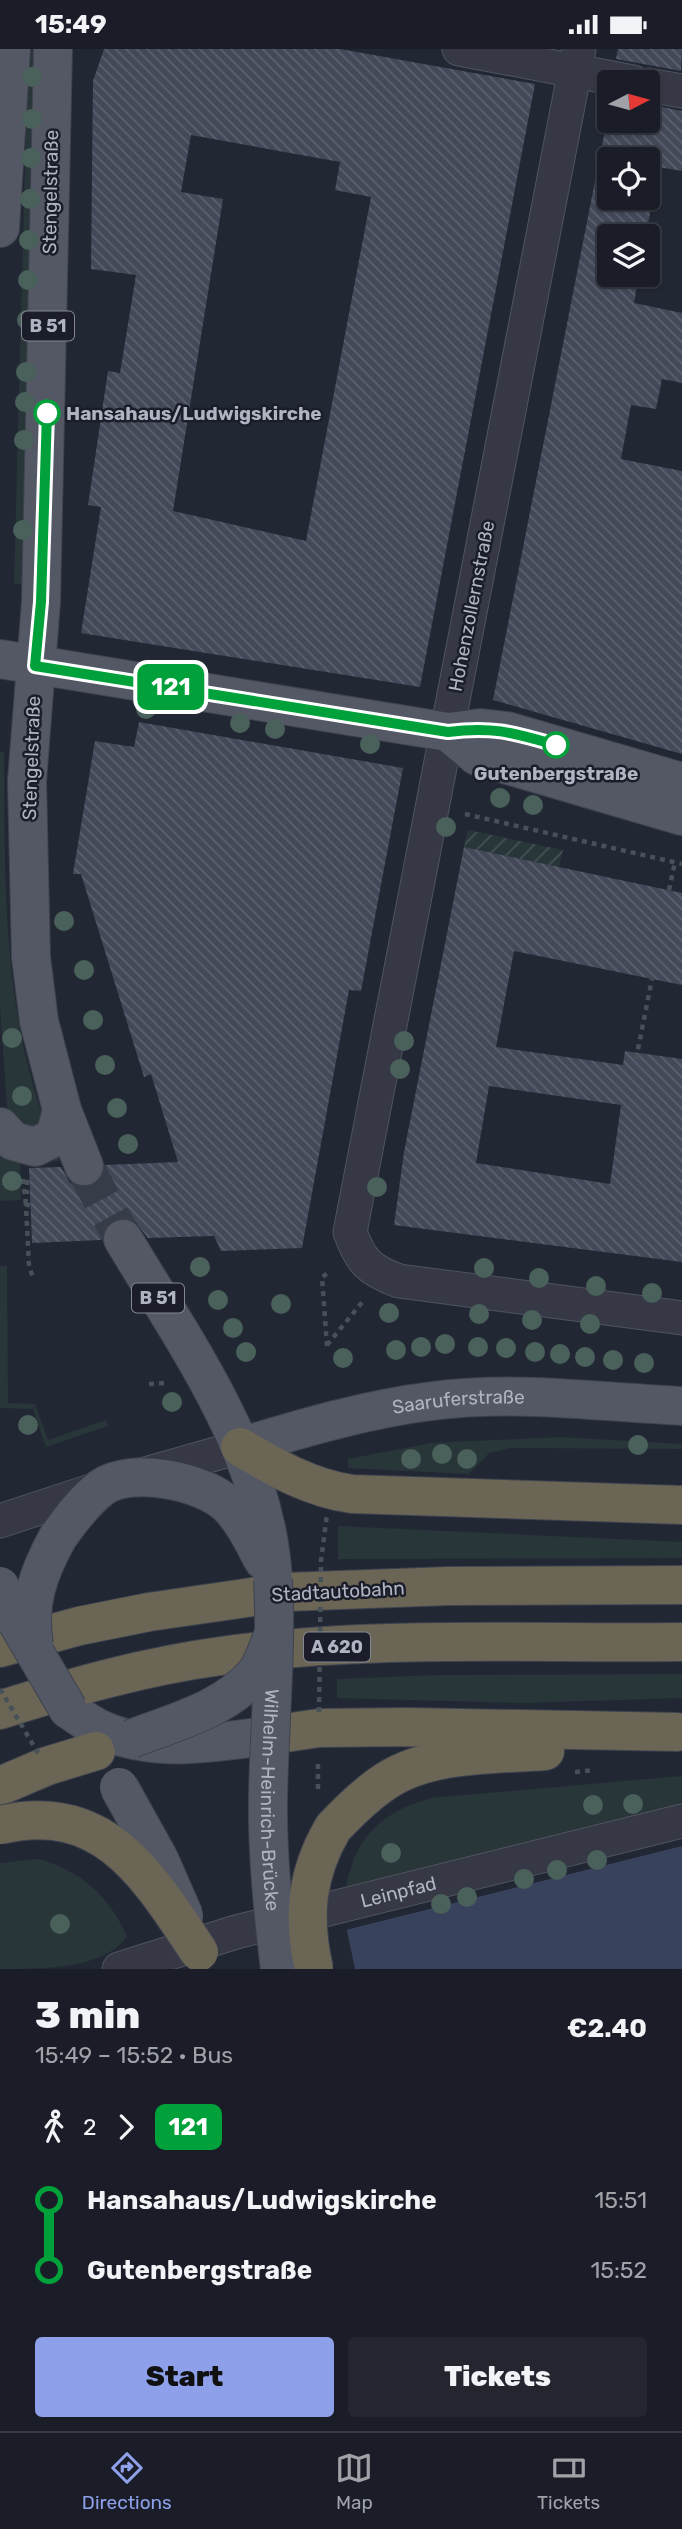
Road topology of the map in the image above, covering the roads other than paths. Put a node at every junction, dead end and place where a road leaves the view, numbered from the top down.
1 (11, 49) edge
2 (53, 49) edge
3 (459, 49) edge
4 (577, 60) edge
5 (602, 70) edge
6 (660, 87) edge
7 (682, 91) edge
8 (0, 228) edge
9 (18, 663) edge
10 (448, 732) junction
11 (682, 782) edge
12 (682, 815) edge
13 (62, 1110) junction
14 (0, 1127) edge
15 (84, 1166) tunnel mouth
16 (122, 1239) tunnel mouth
17 (682, 1318) edge
18 (682, 1406) edge
19 (240, 1447) junction
20 (117, 1482) junction
21 (682, 1504) edge
22 (250, 1513) junction
23 (0, 1521) edge
24 (0, 1585) edge
25 (682, 1585) edge
26 (276, 1630) junction
27 (682, 1642) edge
28 (0, 1648) edge
29 (37, 1658) junction
30 (68, 1709) junction
31 (0, 1710) edge
32 (679, 1732) edge
33 (271, 1735) junction
34 (131, 1739) junction
35 (96, 1751) junction
36 (22, 1771) edge
37 (682, 1821) edge
38 (0, 1825) edge
39 (202, 1961) edge
40 (119, 1969) edge
41 (280, 1969) edge
42 (314, 1969) edge

1 - 8 main road
2 - 9 main road, Stengelstraße / B 51
3 - 4 street
4 - 5 street
4 - 10 street, Hohenzollernstraße
6 - 7 street
9 - 10 main road
9 - 13 main road, Stengelstraße / B 51
10 - 11 main road
10 - 12 main road
10 - 17 street, Hohenzollernstraße
13 - 14 main road
13 - 15 main road, Stengelstraße / B 51
16 - 19 main road, B 51
18 - 19 main road, Saaruferstraße
19 - 20 street, Wilhelm-Heinrich-Brücke
19 - 21 highway
19 - 22 main road, Wilhelm-Heinrich-Brücke / B 51
20 - 22 main road, Wilhelm-Heinrich-Brücke
20 - 23 street, Wilhelm-Heinrich-Brücke
20 - 29 main road, Wilhelm-Heinrich-Brücke, bridge
22 - 26 main road, Wilhelm-Heinrich-Brücke, bridge
24 - 29 main road, Wilhelm-Heinrich-Brücke, bridge
25 - 28 highway, Stadtautobahn
26 - 33 main road, Wilhelm-Heinrich-Brücke, bridge
26 - 34 main road, Wilhelm-Heinrich-Brücke, bridge
27 - 31 highway, A 620
29 - 30 main road, Wilhelm-Heinrich-Brücke, bridge
30 - 34 main road, Wilhelm-Heinrich-Brücke
30 - 35 main road, Wilhelm-Heinrich-Brücke
32 - 33 highway
32 - 42 highway, bridge
33 - 34 main road
33 - 41 main road, Wilhelm-Heinrich-Brücke, bridge
34 - 35 main road, Wilhelm-Heinrich-Brücke
35 - 36 highway
35 - 39 main road, Wilhelm-Heinrich-Brücke, bridge
37 - 40 street, Leinpfad
38 - 39 highway, bridge

